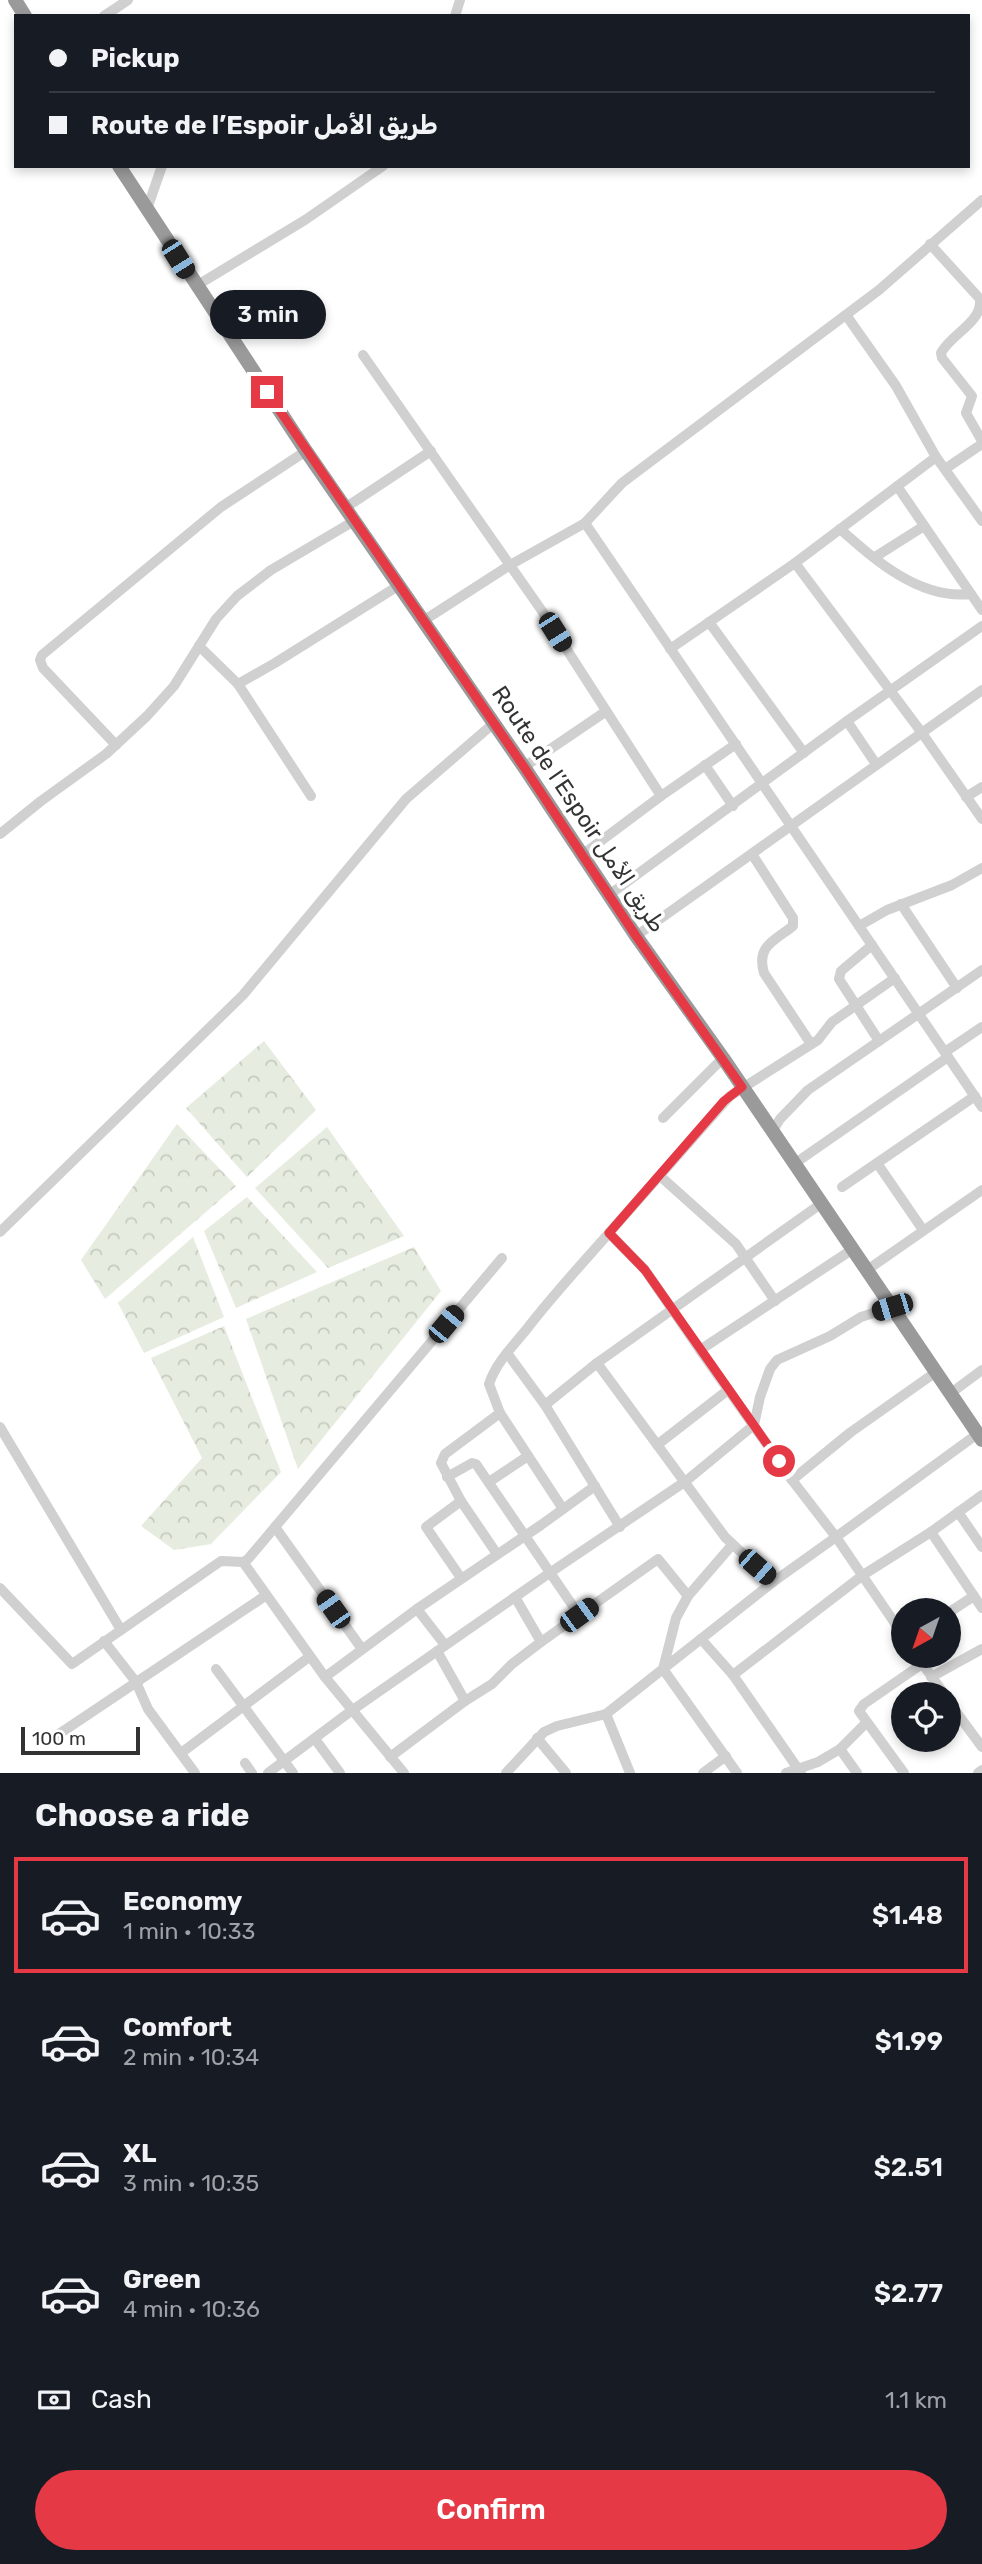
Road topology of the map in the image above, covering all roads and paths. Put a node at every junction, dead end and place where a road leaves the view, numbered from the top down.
1 (128, 0) edge
2 (107, 14) edge
3 (120, 168) edge
4 (161, 168) edge
5 (380, 168) edge
6 (982, 200) edge
7 (146, 209) junction
8 (930, 244) junction
9 (196, 286) junction
10 (846, 315) junction
11 (363, 355) dead end
12 (981, 437) edge
13 (431, 451) junction
14 (306, 452) junction
15 (936, 457) junction
16 (945, 468) junction
17 (897, 486) junction
18 (345, 508) junction
19 (354, 521) junction
20 (982, 521) edge
21 (585, 523) junction
22 (924, 526) junction
23 (840, 529) junction
24 (875, 557) junction
25 (794, 563) junction
26 (510, 565) junction
27 (398, 586) junction
28 (971, 594) junction
29 (982, 610) edge
30 (423, 621) junction
31 (709, 622) junction
32 (982, 626) edge
33 (199, 646) junction
34 (670, 649) junction
35 (238, 684) junction
36 (891, 690) junction
37 (982, 690) edge
38 (606, 712) junction
39 (847, 721) junction
40 (494, 723) junction
41 (922, 733) junction
42 (736, 744) junction
43 (116, 745) junction
44 (804, 753) junction
45 (876, 764) junction
46 (705, 765) junction
47 (524, 767) junction
48 (763, 783) junction
49 (982, 787) edge
50 (311, 796) dead end
51 (661, 796) junction
52 (966, 797) junction
53 (733, 806) junction
54 (982, 819) edge
55 (790, 826) junction
56 (0, 834) edge
57 (752, 854) junction
58 (583, 855) junction
59 (982, 868) edge
60 (609, 895) junction
61 (901, 904) junction
62 (859, 926) junction
63 (636, 936) junction
64 (872, 945) junction
65 (982, 970) edge
66 (895, 978) junction
67 (957, 988) junction
68 (854, 1005) junction
69 (919, 1014) junction
70 (982, 1027) edge
71 (879, 1041) junction
72 (811, 1044) junction
73 (946, 1054) junction
74 (723, 1058) junction
75 (742, 1087) junction
76 (975, 1096) junction
77 (982, 1107) edge
78 (663, 1118) dead end
79 (772, 1132) junction
80 (877, 1163) junction
81 (794, 1164) junction
82 (660, 1176) junction
83 (842, 1187) dead end
84 (982, 1190) edge
85 (815, 1208) dead end
86 (922, 1230) junction
87 (0, 1232) edge
88 (609, 1233) junction
89 (853, 1249) junction
90 (746, 1256) junction
91 (502, 1258) dead end
92 (867, 1270) junction
93 (775, 1301) junction
94 (892, 1307) junction
95 (673, 1309) junction
96 (700, 1350) junction
97 (507, 1353) junction
98 (597, 1363) junction
99 (982, 1370) edge
100 (936, 1372) junction
101 (728, 1390) junction
102 (951, 1393) junction
103 (545, 1405) junction
104 (500, 1413) junction
105 (754, 1425) junction
106 (0, 1427) edge
107 (981, 1434) edge
108 (657, 1445) junction
109 (528, 1456) junction
110 (447, 1477) junction
111 (792, 1480) junction
112 (686, 1481) junction
113 (488, 1482) junction
114 (595, 1486) junction
115 (982, 1495) edge
116 (461, 1500) junction
117 (563, 1509) junction
118 (958, 1512) junction
119 (275, 1527) junction
120 (620, 1527) junction
121 (930, 1532) junction
122 (524, 1537) junction
123 (836, 1537) junction
124 (732, 1545) junction
125 (982, 1547) edge
126 (497, 1554) junction
127 (243, 1562) junction
128 (551, 1572) junction
129 (863, 1575) junction
130 (461, 1578) junction
131 (773, 1582) junction
132 (0, 1588) edge
133 (265, 1595) junction
134 (688, 1596) junction
135 (974, 1596) junction
136 (515, 1597) junction
137 (961, 1604) edge
138 (982, 1608) edge
139 (417, 1609) junction
140 (579, 1615) junction
141 (891, 1617) edge
142 (121, 1630) junction
143 (701, 1639) junction
144 (104, 1641) junction
145 (541, 1642) junction
146 (441, 1648) junction
147 (362, 1649) junction
148 (982, 1649) edge
149 (309, 1657) junction
150 (910, 1668) edge
151 (926, 1668) edge
152 (215, 1669) dead end
153 (663, 1669) junction
154 (733, 1675) junction
155 (931, 1676) junction
156 (325, 1677) junction
157 (136, 1682) junction
158 (935, 1682) edge
159 (465, 1701) junction
160 (243, 1706) junction
161 (351, 1712) junction
162 (607, 1714) junction
163 (961, 1718) edge
164 (866, 1723) junction
165 (56, 1736) dead end
166 (537, 1738) junction
167 (315, 1739) junction
168 (982, 1746) edge
169 (840, 1749) junction
170 (180, 1753) junction
171 (726, 1756) junction
172 (390, 1757) junction
173 (284, 1761) junction
174 (245, 1763) dead end
175 (799, 1770) edge
176 (193, 1772) edge
177 (252, 1773) edge
178 (268, 1773) edge
179 (293, 1773) edge
180 (340, 1773) edge
181 (404, 1773) edge
182 (506, 1773) edge
183 (566, 1773) edge
184 (630, 1773) edge
185 (703, 1773) edge
186 (737, 1773) edge
187 (786, 1773) edge
188 (857, 1773) edge
189 (904, 1773) edge

1 - 2 street
3 - 7 highway, Route de l’Espoir طريق الأمل
4 - 7 street
5 - 9 street
6 - 8 street
7 - 9 highway, Route de l’Espoir طريق الأمل
8 - 10 street
8 - 12 street
9 - 14 highway, Route de l’Espoir طريق الأمل
10 - 15 street
10 - 21 street
11 - 13 street
12 - 16 street
13 - 18 street
13 - 26 street
14 - 18 highway, Route de l’Espoir طريق الأمل
14 - 43 street
15 - 16 street
15 - 17 street
16 - 20 street
17 - 22 street
17 - 23 street
18 - 19 highway, Route de l’Espoir طريق الأمل
19 - 27 highway, Route de l’Espoir طريق الأمل
19 - 33 street
21 - 26 street
21 - 34 street
22 - 24 street
22 - 28 street
23 - 24 street
23 - 25 street
24 - 28 street
25 - 31 street
25 - 36 street
26 - 30 street
26 - 38 street
27 - 30 highway, Route de l’Espoir طريق الأمل
27 - 35 street
28 - 29 street
30 - 40 highway, Route de l’Espoir طريق الأمل
31 - 34 street
31 - 44 street
32 - 36 street
33 - 35 street
33 - 43 street
34 - 42 street
35 - 50 street
36 - 39 street
36 - 41 street
37 - 41 street
38 - 47 street
38 - 51 street
39 - 44 street
39 - 45 street
40 - 47 highway, Route de l’Espoir طريق الأمل
40 - 87 street
41 - 45 street
41 - 52 street
42 - 46 street
42 - 48 street
43 - 56 street
44 - 48 street
45 - 55 street
46 - 51 street
46 - 53 street
47 - 58 highway, Route de l’Espoir طريق الأمل
48 - 53 street
48 - 55 street
49 - 52 street
51 - 58 street
52 - 54 street
53 - 60 street
55 - 57 street
55 - 62 street
57 - 63 street
57 - 72 street
58 - 60 highway, Route de l’Espoir طريق الأمل
59 - 61 street
60 - 63 highway, Route de l’Espoir طريق الأمل
61 - 62 street
61 - 67 street
62 - 64 street
63 - 74 highway, Route de l’Espoir طريق الأمل
64 - 66 street
64 - 68 street
65 - 67 street
66 - 68 street
66 - 69 street
67 - 69 street
68 - 71 street
68 - 72 street
69 - 71 street
69 - 73 street
70 - 73 street
71 - 79 street
72 - 75 street
73 - 76 street
73 - 81 street
74 - 75 highway, Route de l’Espoir طريق الأمل
74 - 78 street
75 - 79 highway, Route de l’Espoir طريق الأمل
75 - 82 street
76 - 77 street
76 - 80 street
79 - 81 highway, Route de l’Espoir طريق الأمل
80 - 83 street
80 - 86 street
81 - 89 highway, Route de l’Espoir طريق الأمل
82 - 88 street
82 - 90 street
84 - 86 street
85 - 90 street
86 - 92 street
88 - 95 street
88 - 97 street
89 - 92 highway, Route de l’Espoir طريق الأمل
89 - 93 street
90 - 93 street
90 - 95 street
91 - 119 street
92 - 94 highway, Route de l’Espoir طريق الأمل
93 - 96 street
94 - 100 highway, Route de l’Espoir طريق الأمل
94 - 105 street
95 - 96 street
95 - 98 street
96 - 101 street
97 - 103 street
97 - 104 street
98 - 103 street
98 - 108 street
99 - 102 street
100 - 102 highway, Route de l’Espoir طريق الأمل
100 - 111 street
101 - 105 street
101 - 108 street
102 - 107 highway, Route de l’Espoir طريق الأمل
103 - 114 street
104 - 109 street
104 - 110 street
105 - 111 street
105 - 112 street
106 - 142 street
107 - 123 street
108 - 112 street
109 - 113 street
109 - 117 street
110 - 113 street
110 - 116 street
111 - 123 street
112 - 120 street
112 - 124 street
113 - 122 street
114 - 117 street
114 - 120 street
115 - 118 street
116 - 126 street
116 - 130 street
117 - 122 street
118 - 121 street
118 - 125 street
119 - 127 street
119 - 147 street
120 - 128 street
121 - 129 street
121 - 135 street
122 - 126 street
122 - 128 street
123 - 129 street
123 - 131 street
124 - 131 street
124 - 134 street
126 - 130 street
127 - 133 street
127 - 142 street
128 - 136 street
128 - 140 street
129 - 141 street
129 - 154 street
130 - 139 street
131 - 143 street
132 - 144 street
133 - 149 street
133 - 157 street
134 - 140 street
134 - 153 street
135 - 137 street
135 - 138 street
136 - 145 street
136 - 146 street
139 - 146 street
139 - 147 street
140 - 145 street
142 - 144 street
143 - 153 street
143 - 154 street
144 - 157 street
145 - 159 street
146 - 159 street
146 - 161 street
147 - 156 street
148 - 155 street
149 - 156 street
149 - 160 street
150 - 164 street
151 - 155 street
152 - 160 street
153 - 162 street
153 - 171 street
154 - 175 street
155 - 158 street
156 - 161 street
157 - 165 street
157 - 170 street
159 - 172 street
160 - 170 street
160 - 173 street
161 - 167 street
161 - 172 street
162 - 166 street
162 - 184 street
163 - 168 street
164 - 169 street
164 - 189 street
166 - 182 street
166 - 183 street
167 - 173 street
167 - 180 street
169 - 175 street
169 - 188 street
170 - 176 street
171 - 185 street
171 - 186 street
172 - 181 street
173 - 178 street
173 - 179 street
174 - 177 street
175 - 187 street

